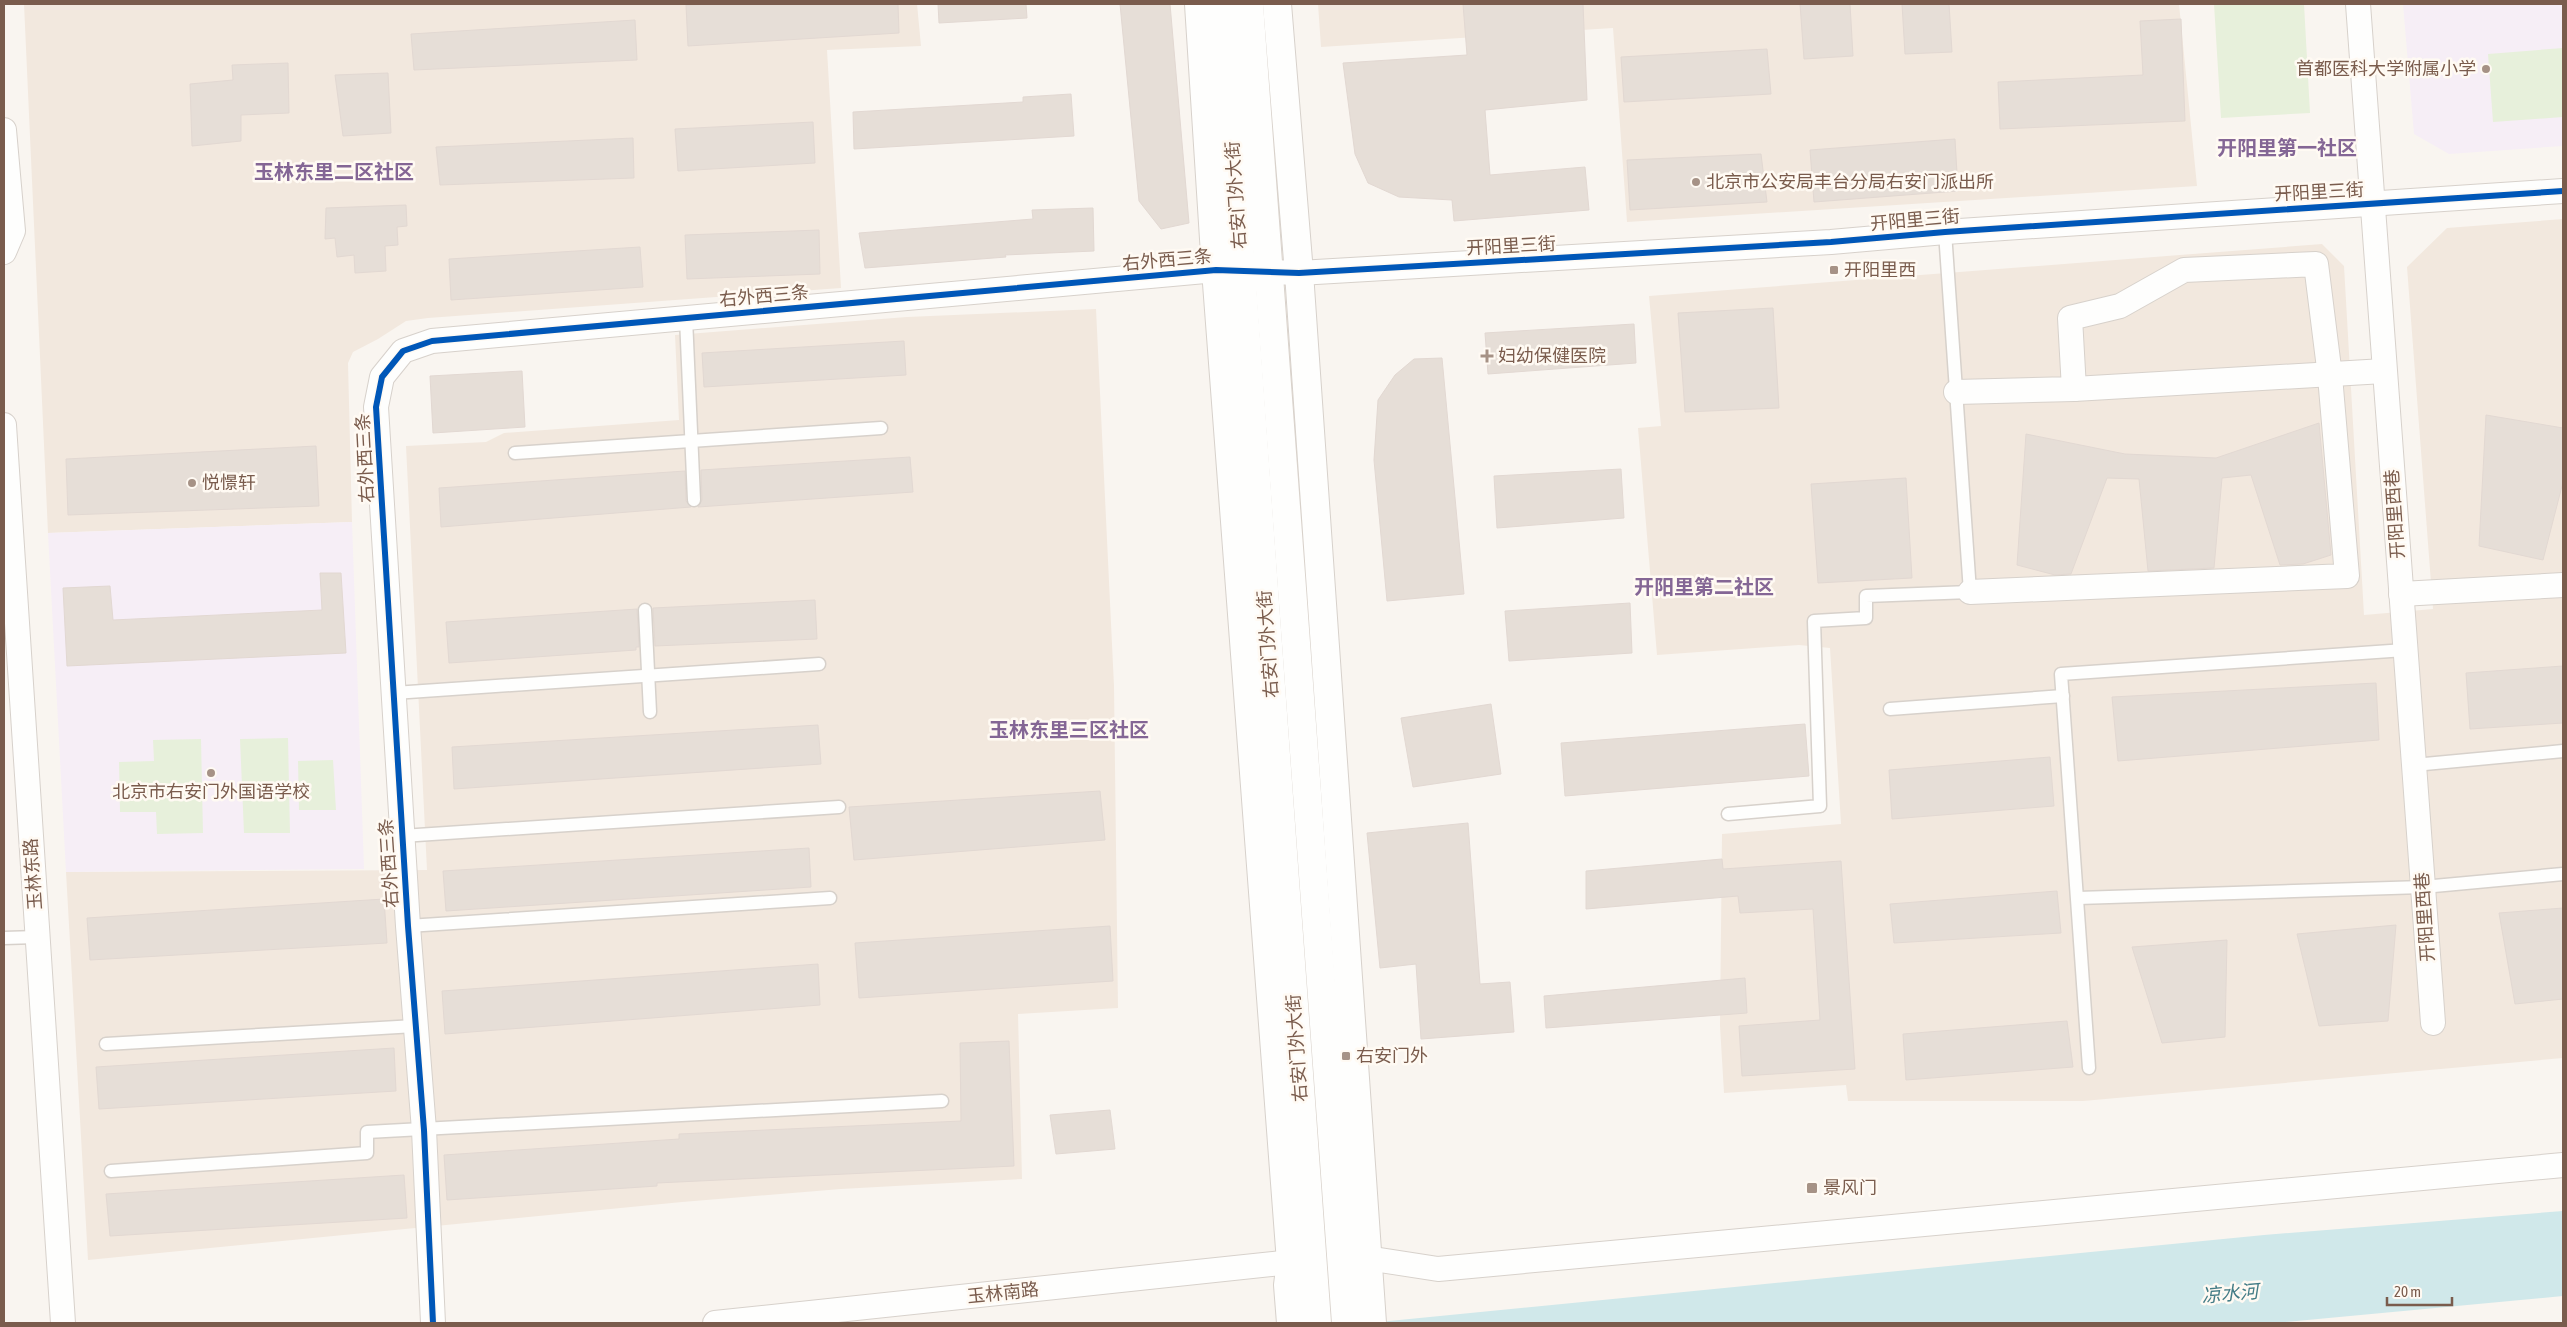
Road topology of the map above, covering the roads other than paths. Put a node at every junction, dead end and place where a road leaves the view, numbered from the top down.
1 (1200, 4) edge
2 (1224, 4) edge
3 (1249, 4) edge
4 (1277, 4) edge
5 (2358, 4) edge
6 (4, 130) edge
7 (2563, 191) edge
8 (2372, 204) junction
9 (1945, 232) junction
10 (4, 252) edge
11 (1228, 270) junction
12 (1268, 271) junction
13 (1299, 273) junction
14 (686, 318) junction
15 (2384, 371) junction
16 (2330, 376) junction
17 (2074, 389) junction
18 (1956, 392) junction
19 (4, 425) edge
20 (881, 428) dead end
21 (692, 441) junction
22 (516, 453) dead end
23 (694, 500) dead end
24 (6, 506) edge
25 (2563, 585) edge
26 (1970, 592) junction
27 (2400, 594) junction
28 (645, 610) dead end
29 (2405, 650) junction
30 (819, 664) dead end
31 (648, 675) junction
32 (394, 693) junction
33 (2063, 696) junction
34 (1890, 709) dead end
35 (650, 712) dead end
36 (2563, 751) edge
37 (2414, 765) junction
38 (839, 807) dead end
39 (1728, 814) dead end
40 (402, 836) junction
41 (2563, 874) edge
42 (2423, 887) junction
43 (830, 898) dead end
44 (2078, 898) junction
45 (408, 926) junction
46 (37, 937) junction
47 (4, 938) edge
48 (2434, 1023) dead end
49 (415, 1026) junction
50 (106, 1044) dead end
51 (2089, 1068) dead end
52 (942, 1101) dead end
53 (424, 1130) junction
54 (2563, 1165) edge
55 (111, 1171) dead end
56 (1360, 1272) junction
57 (1298, 1277) junction
58 (63, 1323) edge
59 (433, 1323) edge
60 (715, 1323) edge
61 (1290, 1323) edge
62 (1317, 1323) edge
63 (1346, 1323) edge
64 (1372, 1323) edge

1 - 11 main road
2 - 11 main road, 右安门外大街
3 - 12 main road, 右安门外大街
4 - 13 main road
5 - 8 street, 开阳里西巷
6 - 10 street
7 - 8 street, 开阳里三街
8 - 9 street, 开阳里三街
8 - 15 street, 开阳里西巷
9 - 13 street, 开阳里三街
9 - 18 lane
11 - 12 street, 右外西三条
11 - 14 street, 右外西三条
11 - 57 main road, 右安门外大街
12 - 13 street, 开阳里三街
12 - 56 main road, 右安门外大街
13 - 56 main road
14 - 21 lane
14 - 32 street, 右外西三条
15 - 16 street
15 - 27 street, 开阳里西巷
16 - 17 street
16 - 17 street
16 - 26 street
17 - 18 street
18 - 26 lane
19 - 24 street, 玉林东路
20 - 21 lane
21 - 22 lane
21 - 23 lane
24 - 46 street, 玉林东路
25 - 27 street
26 - 39 lane
27 - 29 street, 开阳里西巷
28 - 31 lane
29 - 33 lane
29 - 37 street, 开阳里西巷
30 - 31 lane
31 - 32 lane
31 - 35 lane
32 - 40 street, 右外西三条
33 - 34 lane
33 - 44 lane
36 - 37 lane
37 - 42 street, 开阳里西巷
38 - 40 lane
40 - 45 street, 右外西三条
41 - 42 lane
42 - 44 lane
42 - 48 street, 开阳里西巷
43 - 45 lane
44 - 51 lane
45 - 49 street, 右外西三条
46 - 47 lane
46 - 58 street, 玉林东路
49 - 50 lane
49 - 53 street, 右外西三条
52 - 53 lane
53 - 55 lane
53 - 59 street, 右外西三条
54 - 56 street
56 - 63 main road
56 - 64 main road
57 - 60 street, 玉林南路
57 - 61 main road
57 - 62 main road

